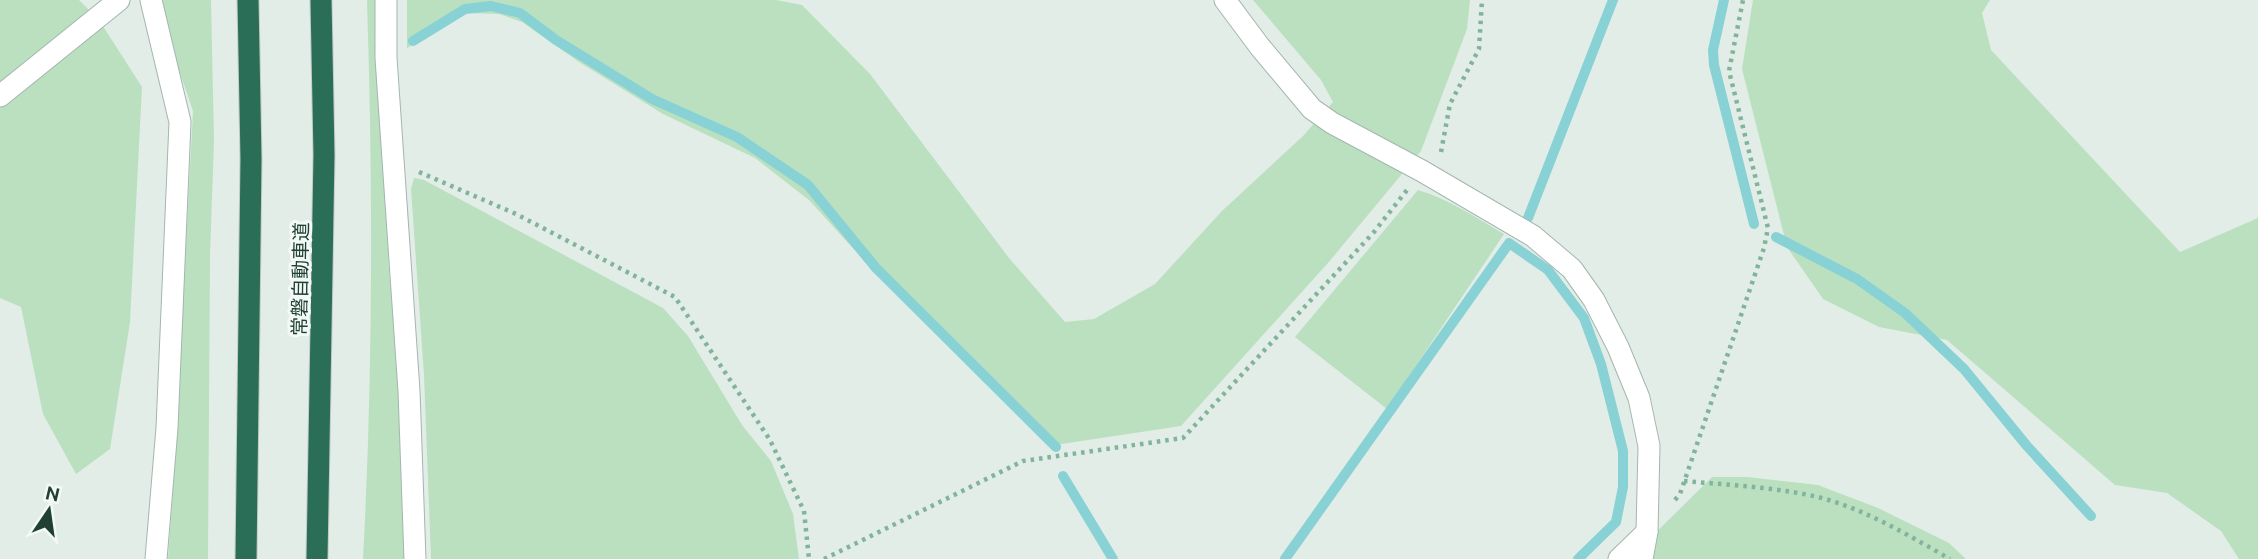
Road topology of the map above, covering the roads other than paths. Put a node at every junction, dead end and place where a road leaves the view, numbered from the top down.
1 (119, 0) edge
2 (151, 0) edge
3 (248, 0) edge
4 (321, 0) edge
5 (386, 0) edge
6 (1224, 0) edge
7 (0, 96) edge
8 (1647, 532) junction
9 (156, 559) edge
10 (246, 559) edge
11 (317, 559) edge
12 (415, 559) edge
13 (1619, 559) edge
14 (1642, 559) edge

1 - 7 street
2 - 9 street
3 - 10 highway
4 - 11 highway, 常磐自動車道
5 - 12 street
6 - 8 street
8 - 13 street
8 - 14 street

